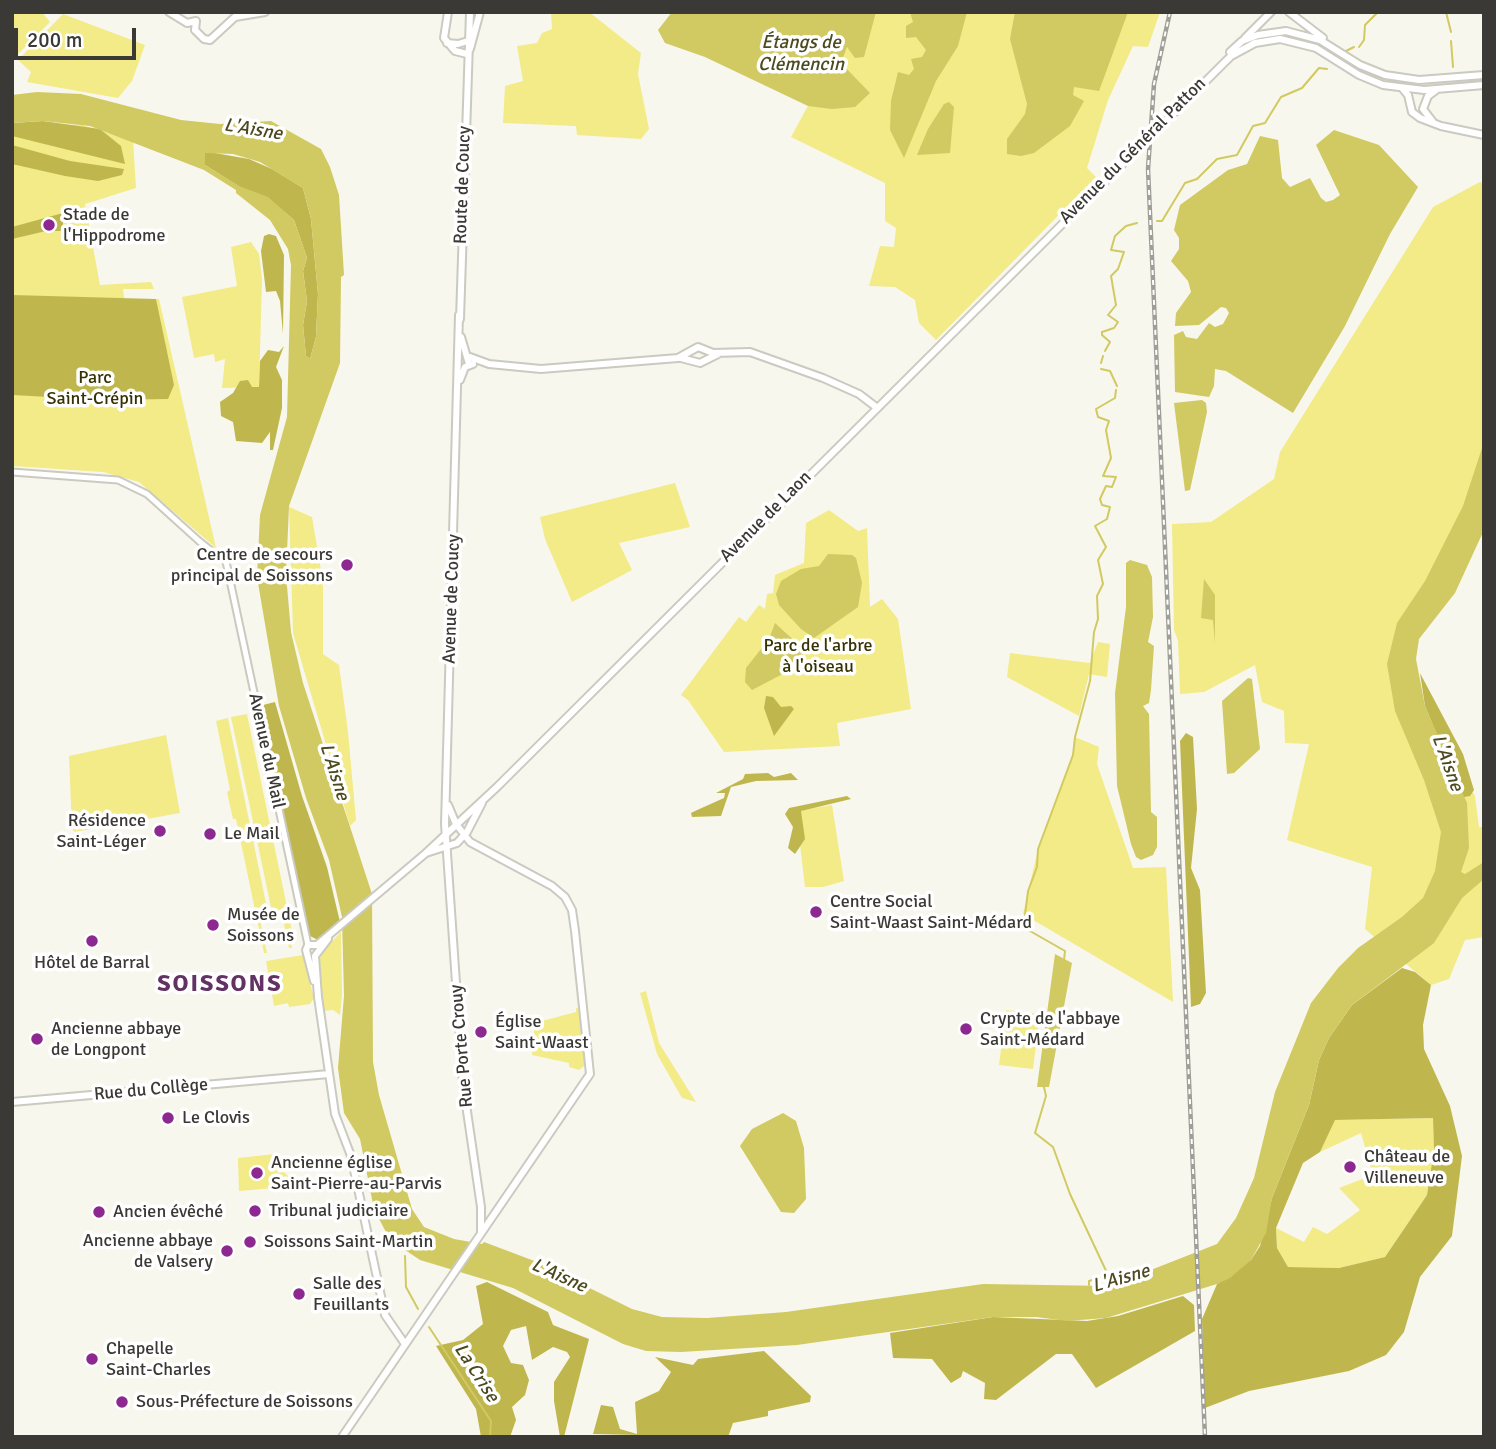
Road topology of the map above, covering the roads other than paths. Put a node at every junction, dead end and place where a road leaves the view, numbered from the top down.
1 (169, 12) edge
2 (265, 12) edge
3 (448, 12) edge
4 (470, 12) edge
5 (480, 12) edge
6 (1289, 13) edge
7 (1269, 15) edge
8 (1292, 31) junction
9 (1267, 32) junction
10 (1278, 39) junction
11 (468, 41) junction
12 (1242, 41) junction
13 (447, 43) junction
14 (1336, 48) junction
15 (467, 54) junction
16 (1218, 68) junction
17 (1484, 75) edge
18 (1484, 85) edge
19 (1402, 88) junction
20 (1437, 89) junction
21 (1441, 127) junction
22 (1484, 135) edge
23 (1048, 235) joint
24 (459, 315) junction
25 (458, 355) junction
26 (706, 355) junction
27 (691, 356) junction
28 (468, 360) junction
29 (457, 363) junction
30 (457, 396) junction
31 (876, 407) junction
32 (12, 472) edge
33 (484, 799) junction
34 (447, 803) junction
35 (452, 814) junction
36 (464, 816) junction
37 (456, 824) junction
38 (471, 824) junction
39 (446, 833) junction
40 (464, 836) junction
41 (477, 847) junction
42 (449, 848) junction
43 (426, 853) junction
44 (308, 945) joint
45 (315, 951) junction
46 (329, 1074) junction
47 (12, 1102) edge
48 (481, 1207) junction
49 (492, 1217) junction
50 (481, 1233) junction
51 (405, 1344) junction
52 (342, 1437) edge

1 - 2 main road
3 - 13 main road
4 - 11 main road
5 - 15 main road
6 - 8 main road
6 - 14 main road
7 - 9 main road
7 - 12 main road
8 - 9 main road
8 - 10 main road
8 - 14 main road
9 - 10 main road
9 - 12 main road
10 - 16 main road
10 - 19 main road
11 - 13 main road
11 - 15 main road
12 - 16 main road
13 - 15 main road
14 - 17 main road
15 - 24 main road, Route de Coucy
16 - 23 main road, Avenue du Général Patton
18 - 20 main road
19 - 20 main road
19 - 21 main road
20 - 21 main road
21 - 22 main road
23 - 31 main road, Avenue de Laon
24 - 25 main road, Route de Coucy
24 - 28 main road, Route de Coucy
25 - 28 main road
25 - 29 main road, Route de Coucy
26 - 27 main road
26 - 27 main road
26 - 31 main road
27 - 28 main road
28 - 29 main road
28 - 30 main road, Avenue de Coucy
29 - 30 main road, Avenue de Coucy
30 - 34 main road, Avenue de Coucy
31 - 33 main road, Avenue de Laon
32 - 44 street, Avenue du Mail
33 - 36 main road
33 - 38 main road
34 - 35 main road
34 - 39 main road, Avenue de Coucy
35 - 36 main road
35 - 37 main road
36 - 37 main road
37 - 39 main road
37 - 40 main road
38 - 40 main road
38 - 41 main road
39 - 42 main road, Rue Porte Crouy
39 - 43 main road
40 - 41 main road
40 - 42 main road
41 - 49 main road
42 - 43 main road
42 - 48 main road, Rue Porte Crouy
43 - 45 main road
44 - 45 main road
45 - 46 main road
46 - 47 main road, Rue du Collège
46 - 51 main road
48 - 49 main road
48 - 50 main road, Rue Porte Crouy
49 - 50 main road
50 - 51 main road
51 - 52 main road

